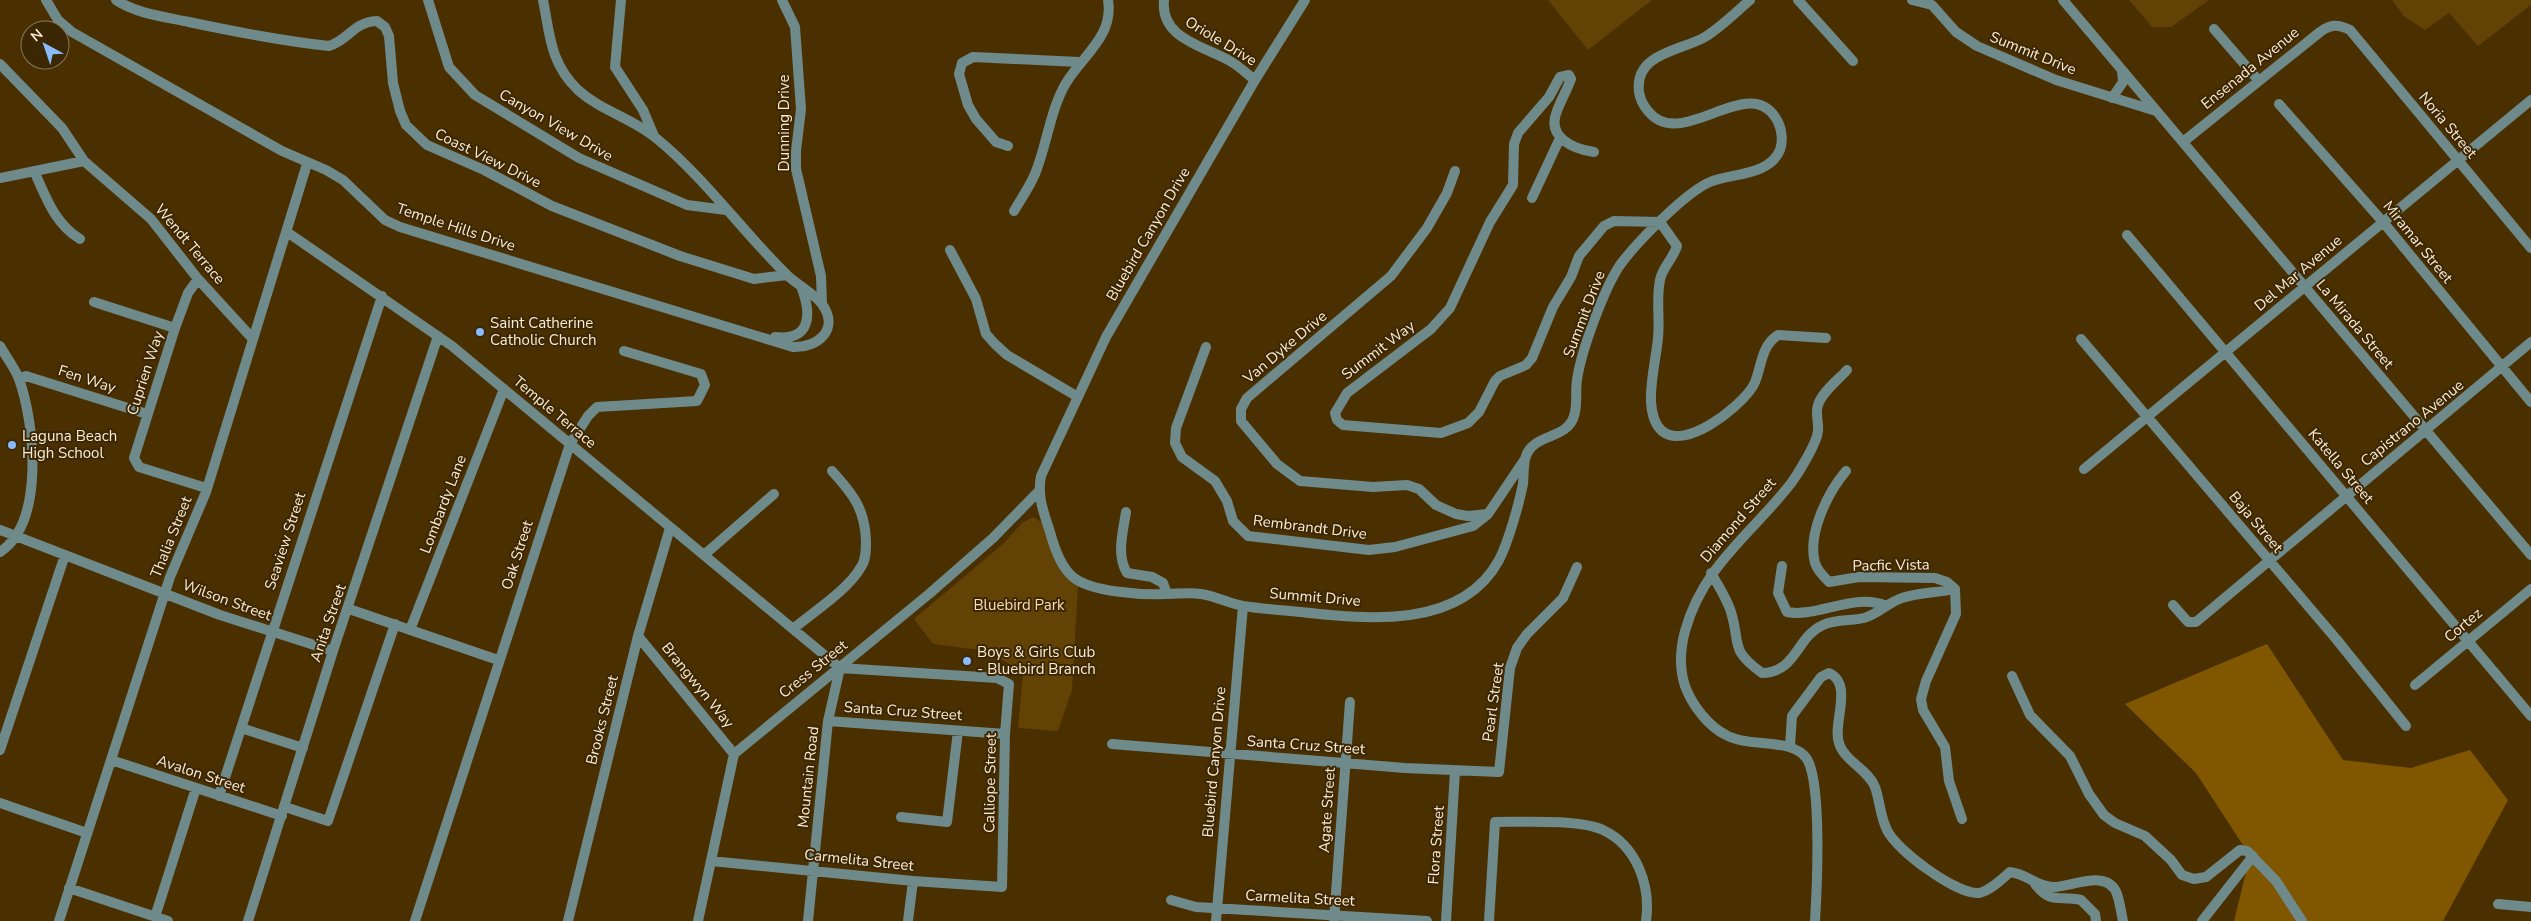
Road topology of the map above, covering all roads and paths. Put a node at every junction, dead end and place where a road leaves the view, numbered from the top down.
1 (46, 0) edge
2 (116, 0) edge
3 (428, 0) edge
4 (543, 0) edge
5 (621, 0) edge
6 (782, 0) edge
7 (1108, 0) edge
8 (1164, 0) edge
9 (1304, 0) edge
10 (1750, 0) edge
11 (1798, 0) edge
12 (1912, 0) edge
13 (2063, 0) edge
14 (1930, 3) edge
15 (2339, 24) joint
16 (2214, 30) dead end
17 (1853, 61) dead end
18 (1079, 62) junction
19 (0, 64) edge
20 (2122, 70) junction
21 (1255, 80) junction
22 (2258, 81) junction
23 (2112, 98) junction
24 (2531, 100) edge
25 (2279, 104) dead end
26 (2157, 111) junction
27 (654, 136) junction
28 (1560, 138) junction
29 (2183, 142) junction
30 (1008, 146) dead end
31 (1594, 152) dead end
32 (2458, 160) junction
33 (84, 161) junction
34 (307, 164) junction
35 (34, 171) junction
36 (1455, 171) dead end
37 (0, 178) edge
38 (1532, 198) dead end
39 (726, 210) junction
40 (1014, 211) dead end
41 (1660, 222) junction
42 (2383, 222) junction
43 (287, 232) junction
44 (2127, 235) dead end
45 (80, 239) dead end
46 (2531, 248) edge
47 (950, 250) dead end
48 (787, 275) junction
49 (821, 276) junction
50 (198, 279) junction
51 (2304, 287) junction
52 (802, 288) junction
53 (382, 296) junction
54 (94, 302) dead end
55 (822, 304) junction
56 (175, 328) junction
57 (438, 336) junction
58 (767, 337) junction
59 (252, 338) junction
60 (1826, 338) dead end
61 (2081, 339) dead end
62 (2531, 342) edge
63 (0, 346) edge
64 (1206, 347) dead end
65 (624, 351) dead end
66 (2226, 352) junction
67 (2501, 368) junction
68 (1847, 370) dead end
69 (19, 378) junction
70 (504, 389) junction
71 (1078, 397) junction
72 (2531, 402) edge
73 (147, 414) junction
74 (2148, 416) junction
75 (2425, 432) junction
76 (570, 444) junction
77 (1524, 459) junction
78 (2084, 469) dead end
79 (1846, 471) dead end
80 (832, 472) dead end
81 (206, 488) junction
82 (1038, 492) junction
83 (774, 494) dead end
84 (2346, 496) junction
85 (1126, 512) dead end
86 (1488, 514) junction
87 (670, 528) junction
88 (0, 530) edge
89 (16, 536) junction
90 (0, 552) edge
91 (65, 555) junction
92 (704, 555) junction
93 (2531, 555) edge
94 (2269, 561) junction
95 (1782, 566) dead end
96 (1576, 567) dead end
97 (1711, 573) junction
98 (1955, 589) junction
99 (2531, 589) edge
100 (166, 593) junction
101 (1166, 594) junction
102 (2173, 605) dead end
103 (1243, 606) junction
104 (1886, 606) junction
105 (349, 609) junction
106 (395, 624) junction
107 (793, 629) junction
108 (410, 630) junction
109 (271, 632) junction
110 (638, 636) junction
111 (2468, 641) junction
112 (333, 652) junction
113 (498, 660) junction
114 (840, 668) junction
115 (2012, 676) dead end
116 (2414, 686) dead end
117 (1350, 702) dead end
118 (2531, 716) edge
119 (828, 720) junction
120 (2406, 726) dead end
121 (241, 728) junction
122 (958, 731) junction
123 (1006, 734) junction
124 (1112, 744) dead end
125 (1790, 746) junction
126 (303, 748) junction
127 (0, 750) edge
128 (734, 754) junction
129 (1230, 754) junction
130 (111, 760) junction
131 (1346, 763) junction
132 (1455, 771) junction
133 (1499, 772) joint
134 (196, 788) junction
135 (219, 796) junction
136 (0, 803) edge
137 (284, 811) junction
138 (901, 817) dead end
139 (1962, 819) dead end
140 (87, 832) junction
141 (2253, 856) junction
142 (712, 860) junction
143 (814, 869) junction
144 (913, 881) junction
145 (2035, 884) junction
146 (1002, 887) joint
147 (69, 888) junction
148 (1171, 900) dead end
149 (2498, 904) dead end
150 (2531, 907) edge
151 (1216, 908) junction
152 (155, 917) junction
153 (1334, 918) edge
154 (59, 921) edge
155 (168, 921) edge
156 (248, 921) edge
157 (415, 921) edge
158 (568, 921) edge
159 (698, 921) edge
160 (808, 921) edge
161 (908, 921) edge
162 (1216, 921) edge
163 (1427, 921) edge
164 (1446, 921) edge
165 (1489, 921) edge
166 (1646, 921) edge
167 (1816, 921) edge
168 (2096, 921) edge
169 (2123, 921) edge
170 (2202, 921) edge
171 (2302, 921) edge

1 - 34 street, Temple Hills Drive
2 - 48 street, Coast View Drive
3 - 39 street, Canyon View Drive
4 - 27 street
5 - 27 street
6 - 49 street, Dunning Drive
7 - 18 street
8 - 21 street, Oriole Drive
9 - 21 street, Bluebird Canyon Drive
10 - 41 street, Summit Drive
11 - 17 street
12 - 14 street, Summit Drive
13 - 20 street
14 - 23 street, Summit Drive
15 - 22 street, Ensenada Avenue
15 - 32 street, Noria Street
16 - 22 street
18 - 30 street
18 - 40 street
19 - 33 street, Wendt Terrace
20 - 23 street
20 - 26 street, La Mirada Street
21 - 71 street, Bluebird Canyon Drive
22 - 29 street, Ensenada Avenue
23 - 26 street, Summit Drive
24 - 32 street, Del Mar Avenue
25 - 42 street, Miramar Street
26 - 29 street, La Mirada Street
27 - 39 street
28 - 31 street
28 - 38 street
28 - 41 street, Summit Way
29 - 51 street, La Mirada Street
32 - 42 street, Del Mar Avenue
32 - 46 street, Noria Street
33 - 35 street
33 - 50 street, Wendt Terrace
34 - 43 street, Thalia Street
34 - 58 street, Temple Hills Drive
35 - 37 street
35 - 45 street
36 - 86 street, Van Dyke Drive
39 - 48 street
41 - 60 street
41 - 77 street, Summit Drive
42 - 51 street, Del Mar Avenue
42 - 67 street, Miramar Street
43 - 53 street, Temple Terrace
43 - 59 street, Thalia Street
44 - 66 street, Katella Street
47 - 71 street
48 - 52 street
49 - 52 street
49 - 55 street, Dunning Drive
50 - 56 street, Cuprien Way
50 - 59 street, Wendt Terrace
51 - 66 street, Del Mar Avenue
51 - 75 street, La Mirada Street
52 - 55 street
52 - 58 street, Temple Hills Drive
53 - 57 street, Temple Terrace
53 - 109 street, Seaview Street
54 - 56 street
55 - 58 street, Temple Hills Drive
56 - 73 street, Cuprien Way
57 - 70 street, Temple Terrace
57 - 105 street, Anita Street
59 - 81 street, Thalia Street
61 - 74 street, Baja Street
62 - 67 street, Capistrano Avenue
63 - 69 street
64 - 86 street, Rembrandt Drive
65 - 76 street, Oak Street
66 - 74 street, Del Mar Avenue
66 - 84 street, Katella Street
67 - 72 street, Miramar Street
67 - 75 street, Capistrano Avenue
68 - 97 street, Diamond Street
69 - 73 street, Fen Way
69 - 89 street
70 - 76 street, Temple Terrace
70 - 108 street, Lombardy Lane
71 - 82 street, Bluebird Canyon Drive
73 - 81 street, Cuprien Way
74 - 78 street, Del Mar Avenue
74 - 94 street, Baja Street
75 - 84 street, Capistrano Avenue
75 - 93 street, La Mirada Street
76 - 87 street, Temple Terrace
76 - 113 street, Oak Street
77 - 86 street, Rembrandt Drive
77 - 103 street, Summit Drive
79 - 98 street, Pacfic Vista
80 - 107 street
81 - 100 street, Thalia Street
82 - 101 street, Summit Drive
82 - 114 street, Cress Street
83 - 92 street
84 - 94 street, Capistrano Avenue
84 - 111 street, Katella Street
85 - 101 street
87 - 92 street, Temple Terrace
87 - 110 street, Brooks Street
88 - 89 street, Wilson Street
89 - 90 street
89 - 91 street, Wilson Street
91 - 100 street, Wilson Street
91 - 127 street
92 - 107 street, Temple Terrace
94 - 102 street, Capistrano Avenue
94 - 120 street, Baja Street
95 - 104 street
96 - 133 street, Pearl Street
97 - 104 street
97 - 125 street, Diamond Street
98 - 104 street
98 - 139 street
99 - 111 street, Cortez
100 - 109 street, Wilson Street
100 - 130 street, Thalia Street
101 - 103 street, Summit Drive
103 - 129 street, Bluebird Canyon Drive
105 - 106 street
105 - 112 street, Anita Street
106 - 108 street
106 - 137 street
107 - 114 street, Temple Terrace
108 - 113 street
109 - 112 street, Wilson Street
109 - 121 street, Seaview Street
110 - 128 street, Brangwyn Way
110 - 158 street, Brooks Street
111 - 116 street, Cortez
111 - 118 street, Katella Street
112 - 126 street, Anita Street
113 - 157 street, Oak Street
114 - 119 street, Mountain Road
114 - 123 street, Calliope Street
114 - 128 street, Cress Street
115 - 141 street
117 - 131 street, Agate Street
119 - 122 street, Santa Cruz Street
119 - 143 street, Mountain Road
121 - 126 street
121 - 135 street, Seaview Street
122 - 123 street, Santa Cruz Street
122 - 138 street
123 - 146 street, Calliope Street
124 - 129 street, Santa Cruz Street
125 - 145 street
125 - 167 street
126 - 137 street, Anita Street
128 - 142 street
129 - 131 street, Santa Cruz Street
129 - 151 street, Bluebird Canyon Drive
130 - 134 street, Avalon Street
130 - 140 street, Thalia Street
131 - 132 street, Santa Cruz Street
131 - 153 street, Agate Street
132 - 133 street, Santa Cruz Street
132 - 164 street, Flora Street
134 - 135 street, Avalon Street
134 - 152 street
135 - 137 street, Avalon Street
136 - 140 street
137 - 156 street, Anita Street
140 - 147 street, Thalia Street
141 - 170 street
141 - 171 street
142 - 143 street, Carmelita Street
142 - 159 street
143 - 144 street, Carmelita Street
143 - 160 street, Mountain Road
144 - 146 street, Carmelita Street
144 - 161 street
145 - 168 street
145 - 169 street
147 - 152 street
147 - 154 street, Thalia Street
148 - 151 street, Carmelita Street
149 - 150 street
151 - 153 street, Carmelita Street
151 - 162 street, Bluebird Canyon Drive
152 - 155 street
153 - 163 street, Carmelita Street
165 - 166 street

